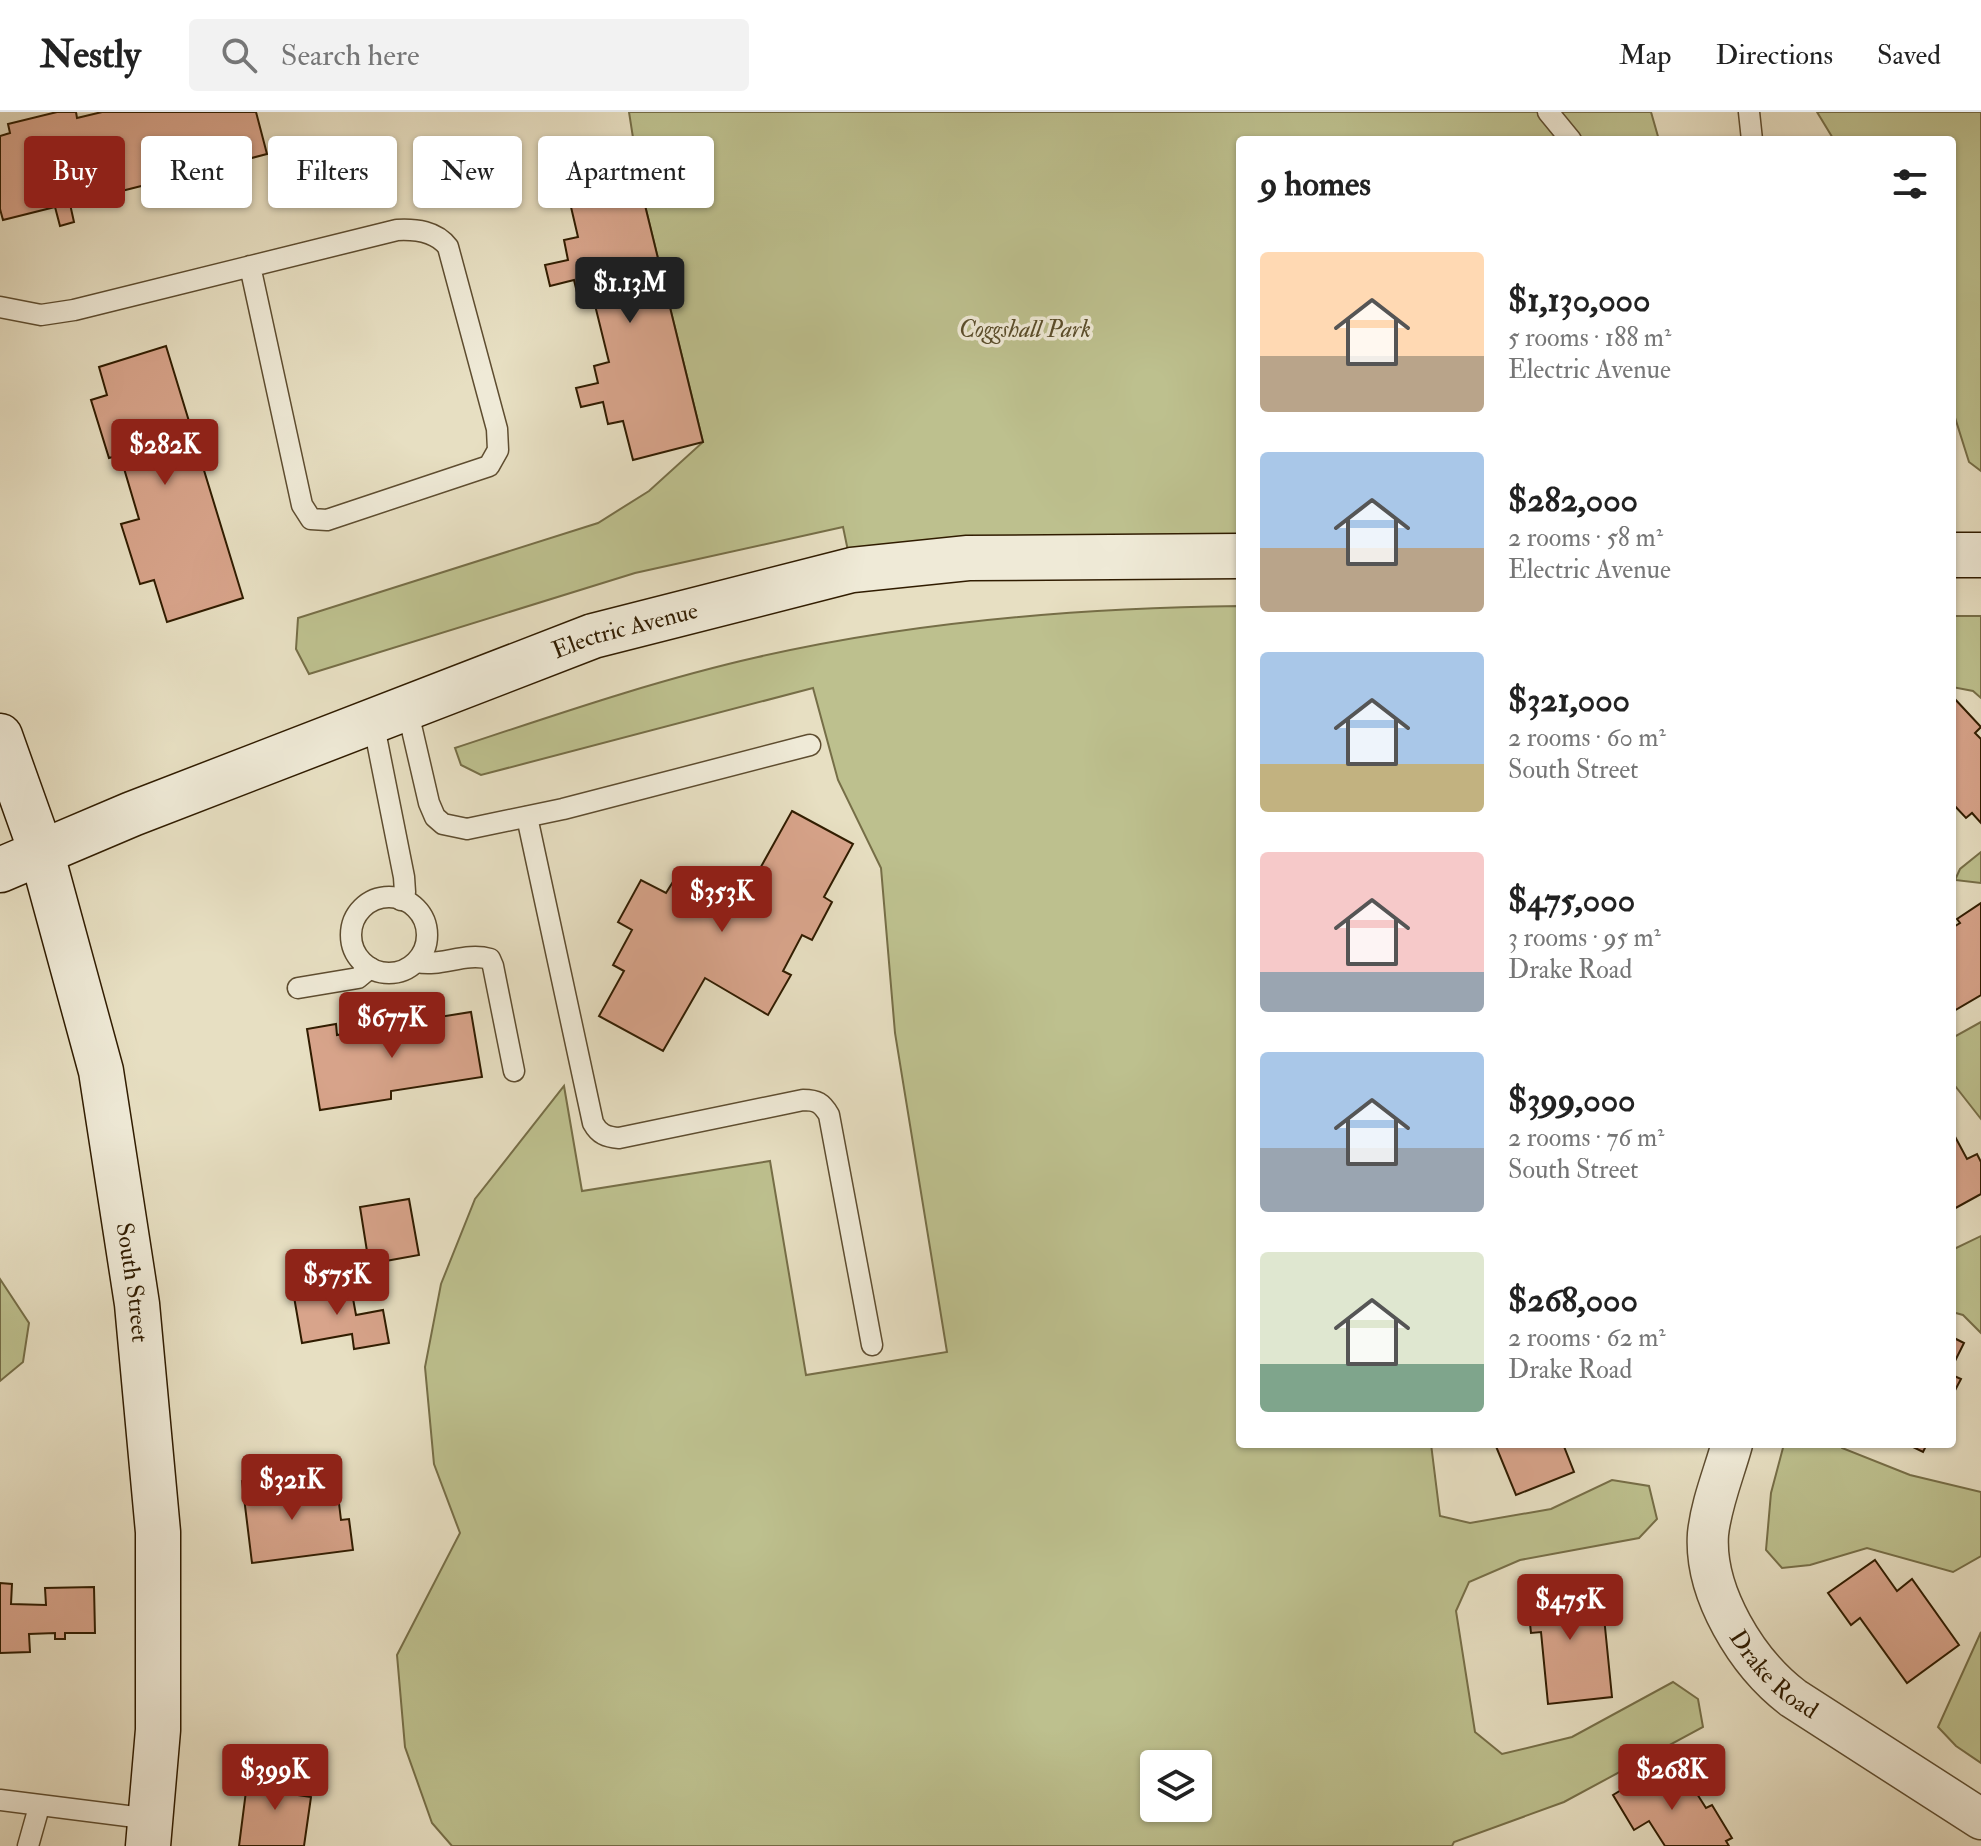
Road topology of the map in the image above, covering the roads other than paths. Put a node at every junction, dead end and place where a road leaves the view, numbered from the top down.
1 (1548, 112) edge
2 (1749, 112) edge
3 (1568, 136) edge
4 (1752, 136) edge
5 (250, 266) junction
6 (0, 307) edge
7 (1956, 555) edge
8 (1981, 555) edge
9 (1236, 556) edge
10 (390, 715) junction
11 (0, 736) edge
12 (810, 745) dead end
13 (527, 817) junction
14 (41, 851) junction
15 (0, 870) edge
16 (401, 900) junction
17 (417, 962) junction
18 (370, 968) junction
19 (298, 988) dead end
20 (514, 1071) dead end
21 (872, 1345) dead end
22 (1722, 1449) edge
23 (0, 1800) edge
24 (39, 1807) junction
25 (1981, 1819) edge
26 (150, 1832) edge
27 (28, 1846) edge

1 - 3 lane
2 - 4 lane
5 - 5 lane
5 - 6 lane
7 - 8 main road
9 - 10 main road, Electric Avenue
10 - 13 lane
10 - 14 main road, Electric Avenue
10 - 16 lane
11 - 14 main road, South Street
12 - 13 lane
13 - 21 lane
14 - 15 main road, Electric Avenue
14 - 26 main road, South Street
16 - 17 lane
16 - 18 lane
17 - 18 lane
17 - 20 lane
18 - 19 lane
22 - 25 street, Drake Road
23 - 24 lane
24 - 26 lane
24 - 27 lane

